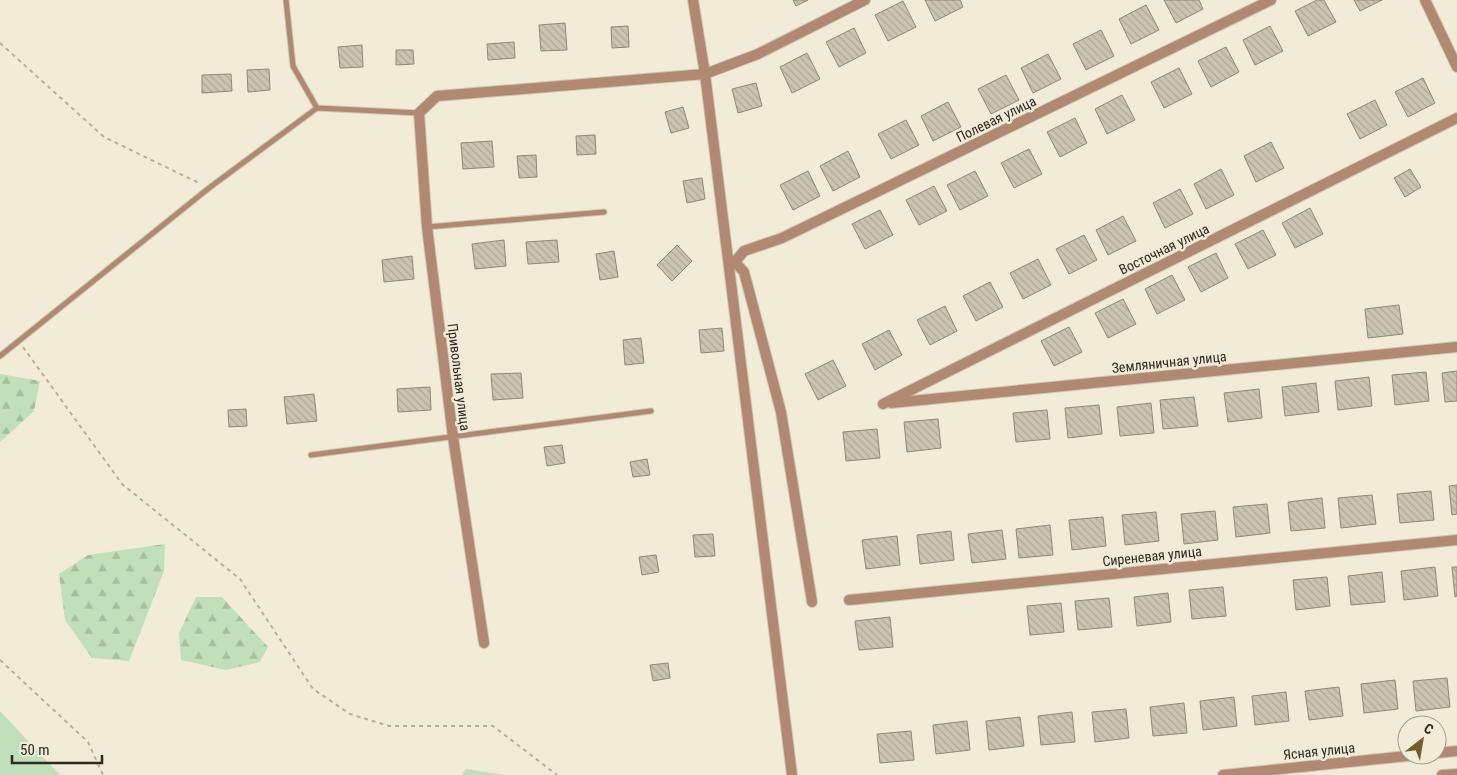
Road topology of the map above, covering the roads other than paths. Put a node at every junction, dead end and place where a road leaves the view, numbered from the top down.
1 (286, 0) edge
2 (693, 0) edge
3 (866, 0) edge
4 (1272, 0) edge
5 (1425, 0) edge
6 (1457, 67) edge
7 (705, 74) junction
8 (318, 108) junction
9 (419, 113) junction
10 (1457, 118) edge
11 (604, 212) dead end
12 (427, 227) junction
13 (732, 261) junction
14 (1457, 347) edge
15 (0, 356) edge
16 (883, 404) joint
17 (652, 411) dead end
18 (453, 437) junction
19 (311, 455) dead end
20 (1457, 540) edge
21 (849, 600) dead end
22 (812, 602) dead end
23 (484, 642) dead end
24 (1397, 757) edge
25 (1457, 774) edge
26 (792, 775) edge
27 (1223, 775) edge
28 (1442, 775) edge

1 - 8 lane
2 - 7 street
3 - 7 street
4 - 13 street, Полевая улица
5 - 6 street
7 - 9 street
7 - 13 street
8 - 9 lane
8 - 15 lane
9 - 12 street, Привольная улица
10 - 16 street, Восточная улица
11 - 12 lane
12 - 18 street, Привольная улица
13 - 22 street
13 - 26 street
14 - 16 street, Земляничная улица
17 - 18 lane
18 - 19 lane
18 - 23 street, Привольная улица
20 - 21 street, Сиреневая улица
24 - 27 street, Ясная улица
25 - 28 street

